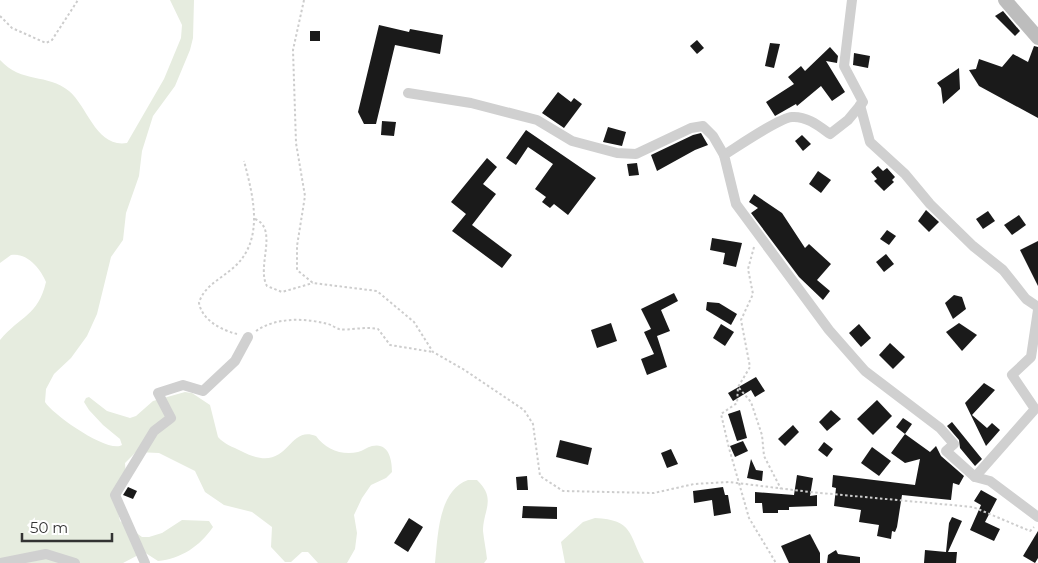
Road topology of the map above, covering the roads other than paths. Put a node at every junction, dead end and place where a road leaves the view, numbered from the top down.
1 (852, 0) edge
2 (1005, 0) edge
3 (1038, 38) edge
4 (408, 93) dead end
5 (860, 105) junction
6 (724, 156) junction
7 (1038, 308) edge
8 (248, 338) road end
9 (1034, 354) edge
10 (975, 477) junction
11 (1038, 519) edge
12 (0, 563) edge
13 (75, 563) edge
14 (146, 563) edge

1 - 5 street
2 - 3 main road
4 - 6 street
5 - 6 street
5 - 7 street
6 - 10 street
7 - 9 street
8 - 14 street
9 - 10 street
10 - 11 street
12 - 13 street

